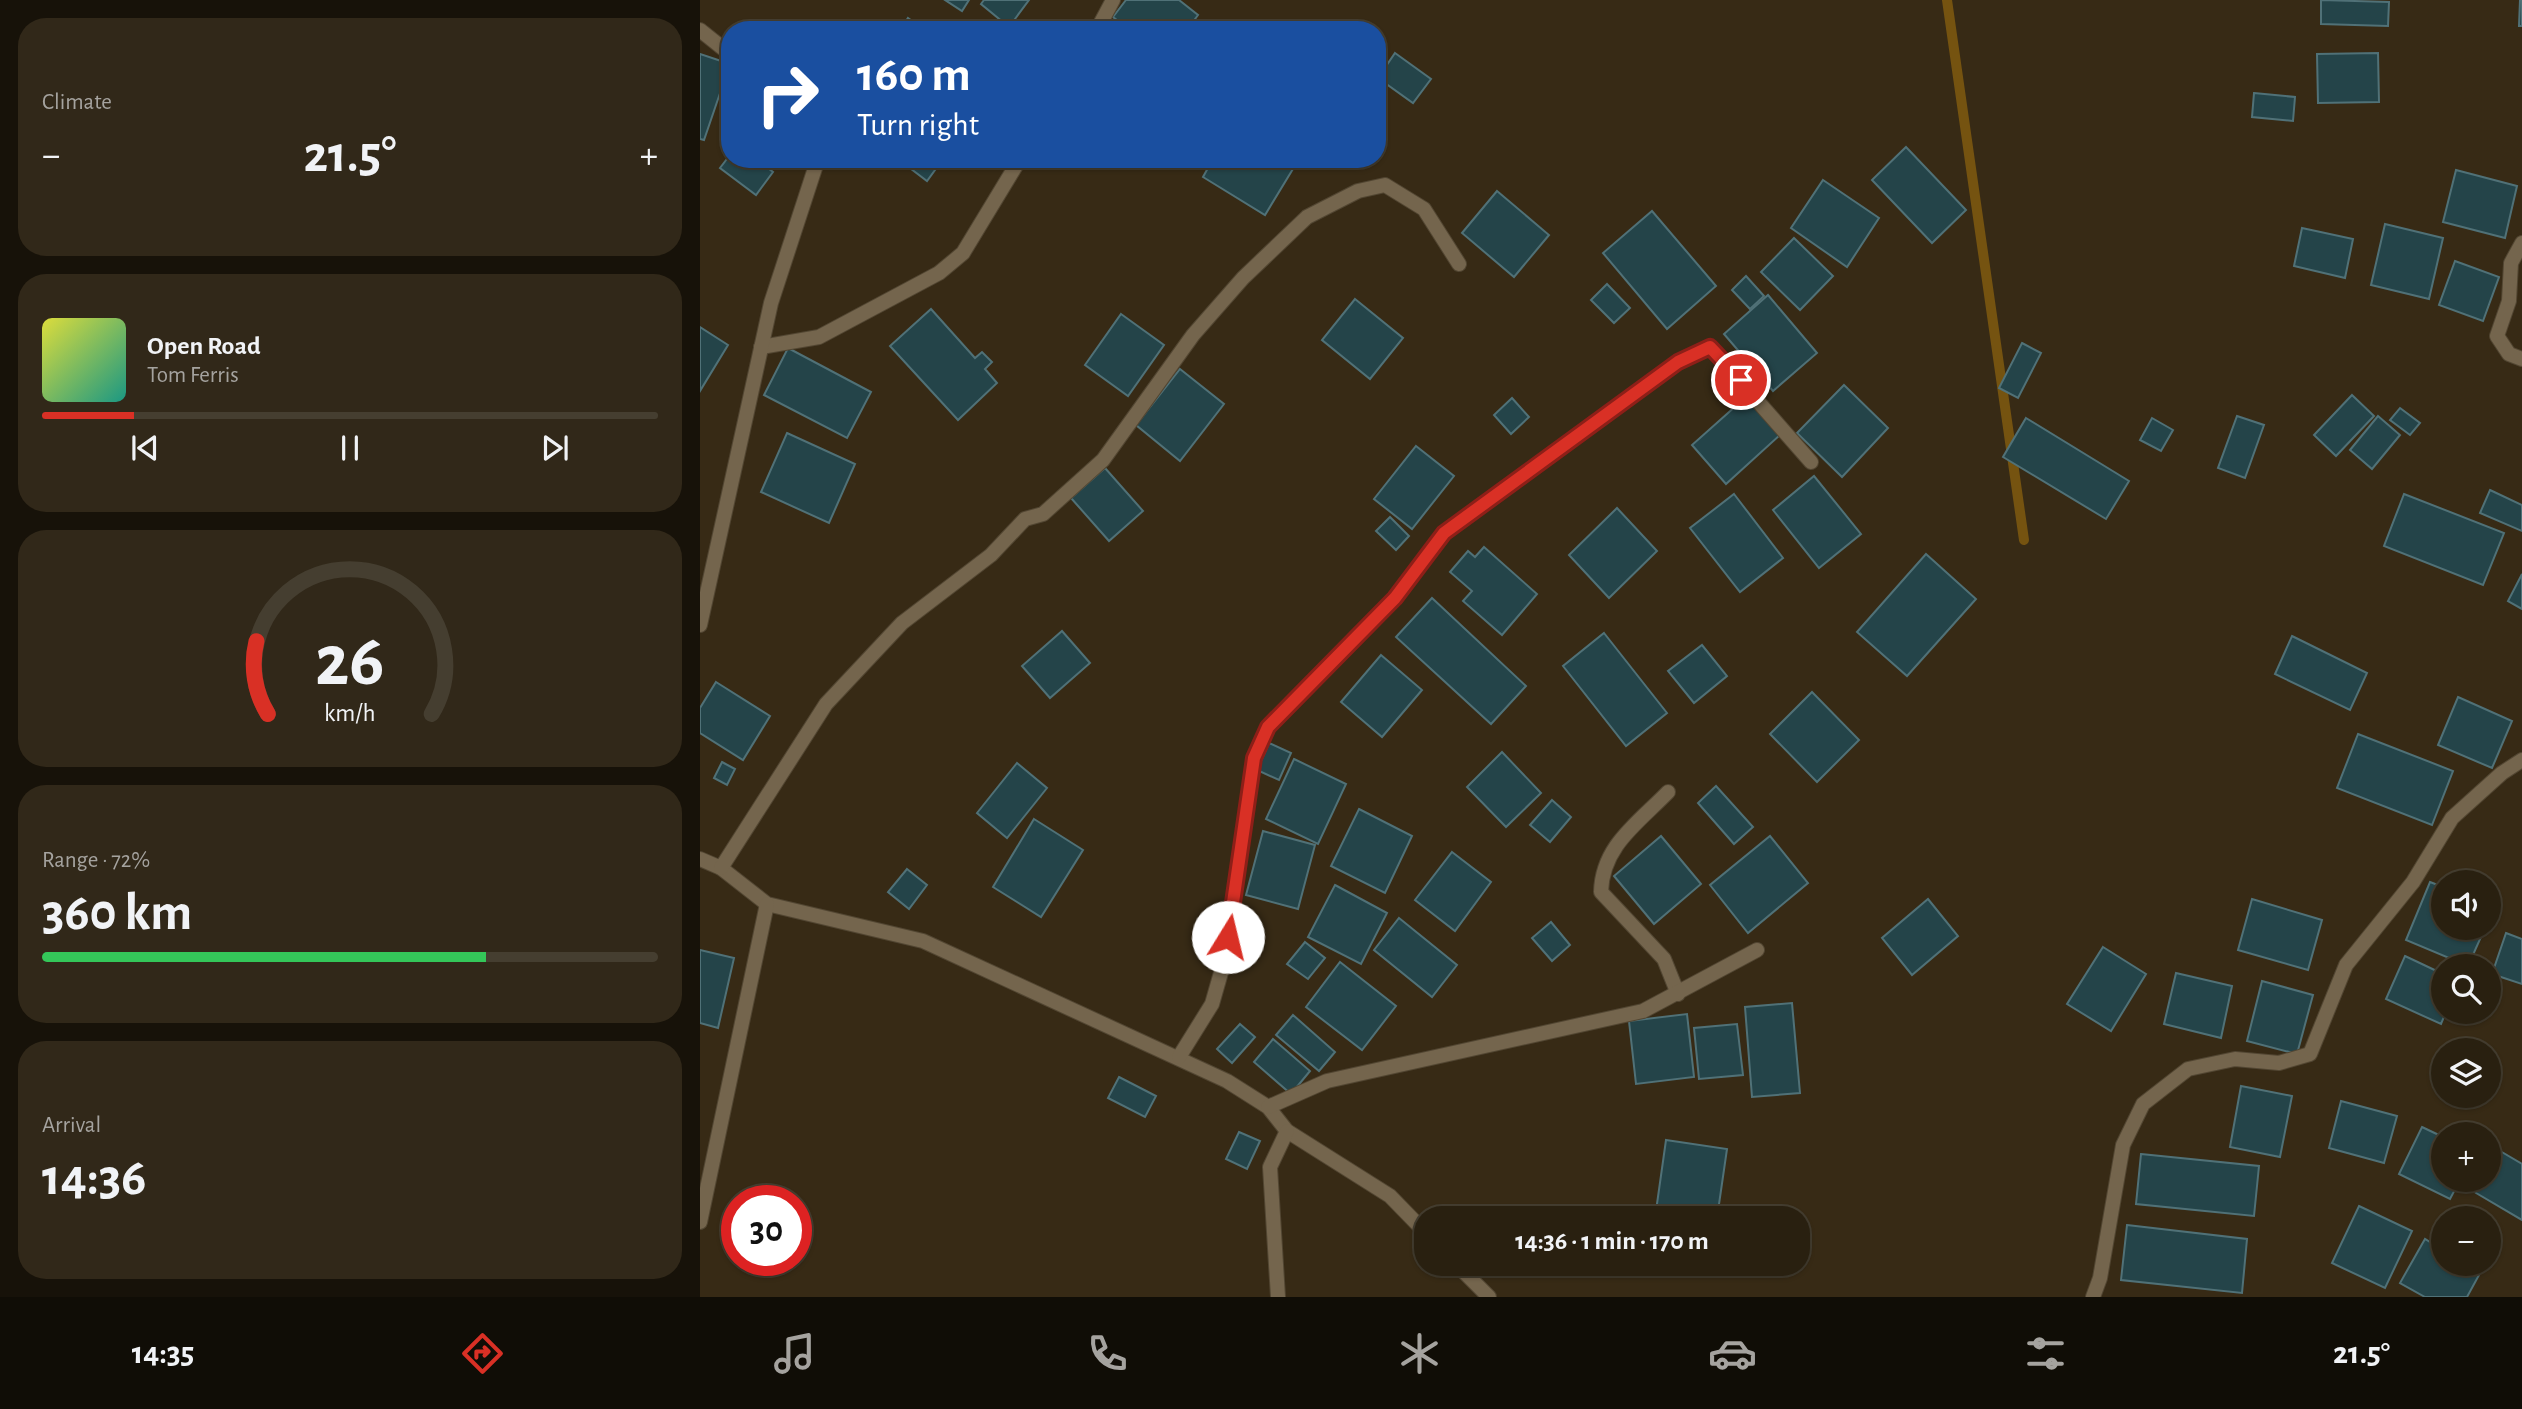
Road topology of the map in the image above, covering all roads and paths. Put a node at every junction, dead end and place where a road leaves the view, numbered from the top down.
1 (1113, 0) edge
2 (1102, 21) edge
3 (700, 30) edge
4 (721, 47) edge
5 (815, 168) edge
6 (1015, 168) edge
7 (2522, 243) edge
8 (1459, 264) dead end
9 (761, 347) junction
10 (2522, 359) edge
11 (1811, 462) dead end
12 (700, 625) edge
13 (2522, 760) edge
14 (1668, 792) dead end
15 (700, 859) edge
16 (721, 868) junction
17 (767, 904) junction
18 (1757, 950) dead end
19 (1678, 994) junction
20 (1180, 1057) junction
21 (1268, 1107) junction
22 (1287, 1131) junction
23 (1414, 1221) edge
24 (700, 1222) edge
25 (1468, 1276) edge
26 (1278, 1297) edge
27 (1489, 1297) edge
28 (2093, 1297) edge

1 - 2 street
3 - 4 street
5 - 9 street
6 - 9 street
7 - 10 street
8 - 16 street
9 - 12 street
11 - 20 street
13 - 28 street
14 - 19 street
15 - 16 street
16 - 17 street
17 - 20 street
17 - 24 street
18 - 19 street
19 - 21 street
20 - 21 street
21 - 22 street
22 - 23 street
22 - 26 street
25 - 27 street

